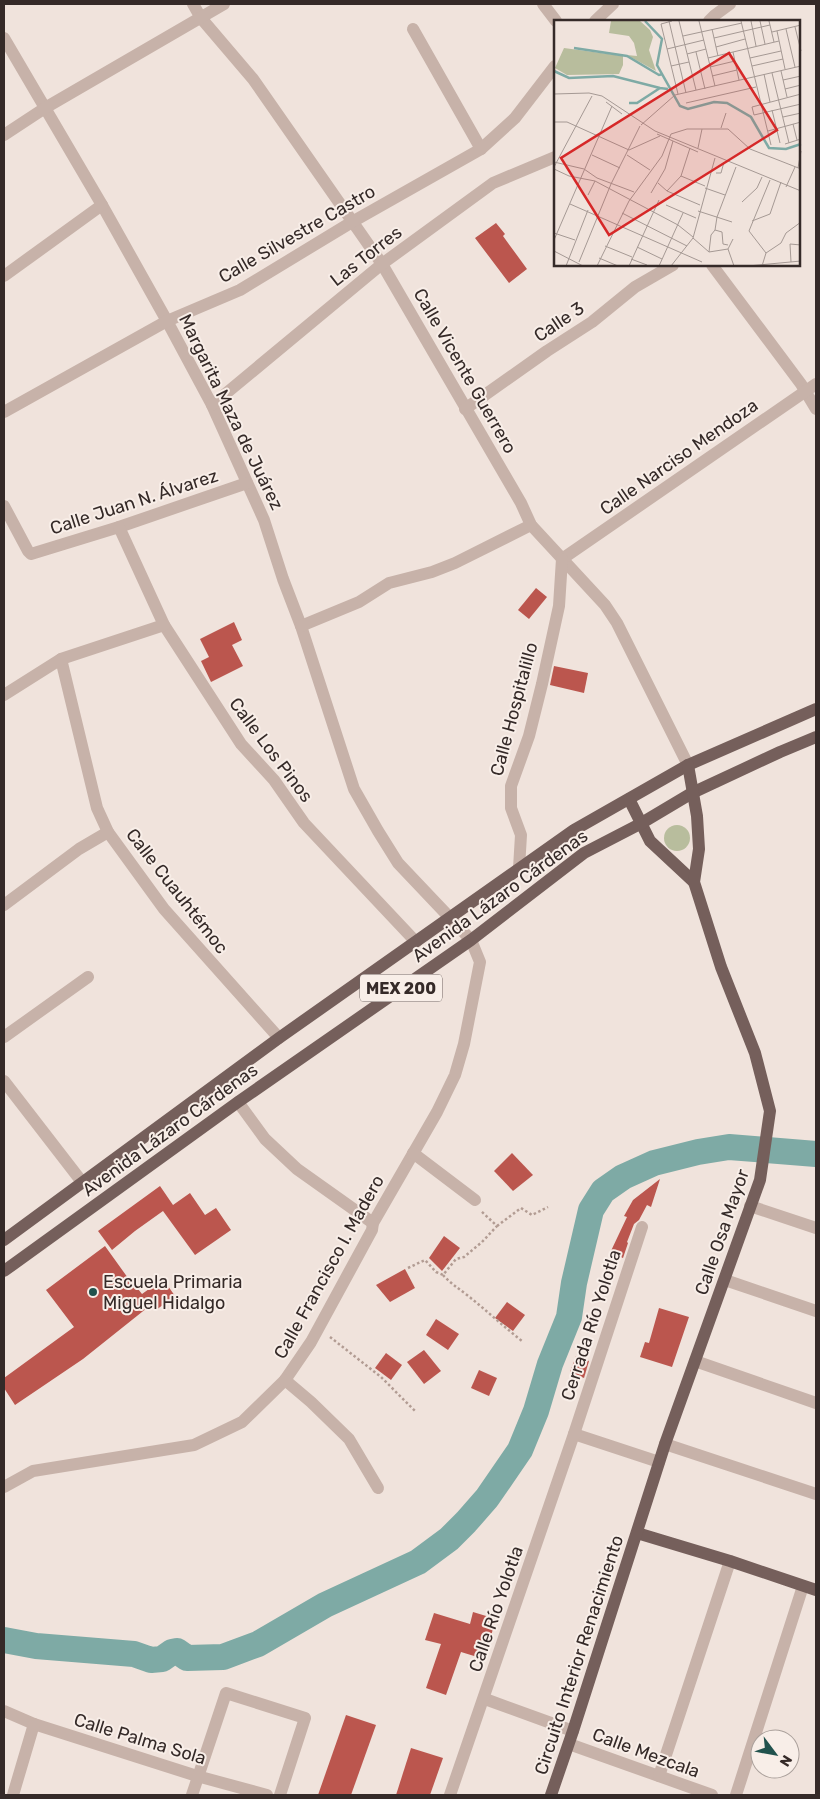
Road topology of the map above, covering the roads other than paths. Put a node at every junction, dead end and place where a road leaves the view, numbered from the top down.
1 (193, 4) edge
2 (224, 4) edge
3 (543, 4) edge
4 (613, 4) edge
5 (730, 4) edge
6 (201, 18) junction
7 (555, 20) edge
8 (596, 20) edge
9 (710, 20) edge
10 (413, 29) dead end
11 (4, 38) edge
12 (554, 67) edge
13 (45, 108) junction
14 (4, 136) edge
15 (481, 149) junction
16 (554, 157) edge
17 (102, 205) junction
18 (352, 222) junction
19 (382, 264) junction
20 (671, 266) edge
21 (713, 266) edge
22 (4, 276) edge
23 (167, 321) junction
24 (816, 384) edge
25 (804, 391) junction
26 (212, 405) junction
27 (465, 408) junction
28 (816, 409) edge
29 (4, 412) edge
30 (247, 483) junction
31 (4, 506) edge
32 (530, 525) junction
33 (119, 527) junction
34 (562, 559) junction
35 (164, 624) junction
36 (301, 626) junction
37 (61, 659) junction
38 (4, 695) edge
39 (816, 708) edge
40 (816, 737) edge
41 (688, 765) junction
42 (692, 793) junction
43 (629, 799) junction
44 (640, 824) junction
45 (108, 832) junction
46 (519, 868) junction
47 (694, 882) junction
48 (4, 905) edge
49 (449, 919) junction
50 (470, 940) junction
51 (416, 942) junction
52 (88, 977) dead end
53 (4, 1038) edge
54 (279, 1038) junction
55 (4, 1081) edge
56 (238, 1102) junction
57 (413, 1153) junction
58 (82, 1182) junction
59 (475, 1200) road end
60 (750, 1206) junction
61 (373, 1224) junction
62 (642, 1227) dead end
63 (816, 1228) edge
64 (5, 1236) edge
65 (4, 1271) edge
66 (725, 1280) junction
67 (816, 1311) edge
68 (695, 1361) junction
69 (285, 1380) junction
70 (816, 1402) edge
71 (574, 1434) junction
72 (665, 1444) junction
73 (659, 1462) junction
74 (4, 1486) edge
75 (378, 1488) dead end
76 (816, 1494) edge
77 (637, 1533) junction
78 (730, 1561) junction
79 (803, 1586) junction
80 (816, 1590) edge
81 (485, 1699) junction
82 (4, 1711) edge
83 (34, 1724) junction
84 (573, 1731) junction
85 (569, 1744) junction
86 (197, 1776) junction
87 (659, 1776) junction
88 (13, 1795) edge
89 (192, 1795) edge
90 (267, 1795) edge
91 (280, 1795) edge
92 (450, 1795) edge
93 (551, 1795) edge
94 (712, 1795) edge
95 (736, 1795) edge

1 - 6 street, Calle Vicente Guerrero
2 - 6 street
3 - 7 street
4 - 8 street
5 - 9 street
6 - 13 street
6 - 18 street, Calle Vicente Guerrero
10 - 15 street
11 - 13 street, Margarita Maza de Juárez
12 - 15 street, Calle Silvestre Castro
13 - 14 street
13 - 17 street, Margarita Maza de Juárez
15 - 18 street, Calle Silvestre Castro
16 - 19 street, Las Torres
17 - 22 street
17 - 23 street, Margarita Maza de Juárez
18 - 19 street, Calle Vicente Guerrero
18 - 23 street, Calle Silvestre Castro
19 - 26 street, Las Torres
19 - 27 street, Calle Vicente Guerrero
20 - 27 street, Calle 3
21 - 25 street
23 - 26 street, Margarita Maza de Juárez
23 - 29 street, Calle Silvestre Castro
24 - 25 street, Calle Narciso Mendoza
25 - 28 street
25 - 34 street, Calle Narciso Mendoza
26 - 30 street, Margarita Maza de Juárez
27 - 32 street, Calle Vicente Guerrero
30 - 33 street, Calle Juan N. Álvarez
30 - 36 street, Margarita Maza de Juárez
31 - 33 street, Calle Juan N. Álvarez
32 - 34 street, Calle Vicente Guerrero
32 - 36 street
33 - 35 street, Calle Los Pinos
34 - 41 street, Calle Vicente Guerrero
34 - 46 street, Calle Hospitalillo
35 - 37 street
35 - 51 street, Calle Los Pinos
36 - 49 street, Margarita Maza de Juárez
37 - 38 street
37 - 45 street, Calle Cuauhtémoc
39 - 41 main road, Avenida Lázaro Cárdenas / MEX 200
40 - 42 main road, Avenida Lázaro Cárdenas / MEX 200
41 - 42 main road, Calle Osa Mayor
41 - 43 main road, Avenida Lázaro Cárdenas / MEX 200
42 - 44 main road, Avenida Lázaro Cárdenas / MEX 200
42 - 47 main road, Calle Osa Mayor
43 - 44 main road, Calle Osa Mayor
43 - 46 main road, Avenida Lázaro Cárdenas / MEX 200
44 - 47 main road, Calle Osa Mayor
44 - 50 main road, Avenida Lázaro Cárdenas / MEX 200
45 - 48 street
45 - 54 street, Calle Cuauhtémoc
46 - 49 main road, Avenida Lázaro Cárdenas / MEX 200
47 - 60 main road, Calle Osa Mayor
49 - 50 street, Margarita Maza de Juárez
49 - 51 main road, Avenida Lázaro Cárdenas / MEX 200
50 - 56 main road, Avenida Lázaro Cárdenas / MEX 200
50 - 57 street, Calle Francisco I. Madero
51 - 54 main road, Avenida Lázaro Cárdenas / MEX 200
52 - 53 street
54 - 58 main road, Avenida Lázaro Cárdenas / MEX 200
55 - 58 street
56 - 61 street
56 - 65 main road, Avenida Lázaro Cárdenas / MEX 200
57 - 59 street
57 - 61 street, Calle Francisco I. Madero
58 - 64 main road, Avenida Lázaro Cárdenas / MEX 200
60 - 63 street
60 - 66 main road, Calle Osa Mayor
61 - 69 street, Calle Francisco I. Madero
62 - 71 street, Cerrada Río Yolotla
66 - 67 street
66 - 68 main road, Calle Osa Mayor
68 - 70 street
68 - 72 main road, Calle Osa Mayor
69 - 74 street, Calle Francisco I. Madero
69 - 75 street
71 - 73 street
71 - 81 street, Calle Río Yolotla
72 - 73 main road, Calle Osa Mayor
72 - 76 street
73 - 77 main road, Calle Osa Mayor
77 - 78 main road, Circuito Interior Renacimiento
77 - 84 main road, Circuito Interior Renacimiento
78 - 79 main road, Circuito Interior Renacimiento
78 - 87 street
79 - 80 main road, Circuito Interior Renacimiento
79 - 95 street
81 - 84 street
81 - 92 street, Calle Río Yolotla
82 - 83 street, Calle Palma Sola
83 - 86 street, Calle Palma Sola
83 - 88 street
84 - 85 main road, Circuito Interior Renacimiento
85 - 87 street, Calle Mezcala
85 - 93 main road, Circuito Interior Renacimiento
86 - 89 street
86 - 90 street, Calle Palma Sola
86 - 91 street
87 - 94 street, Calle Mezcala

